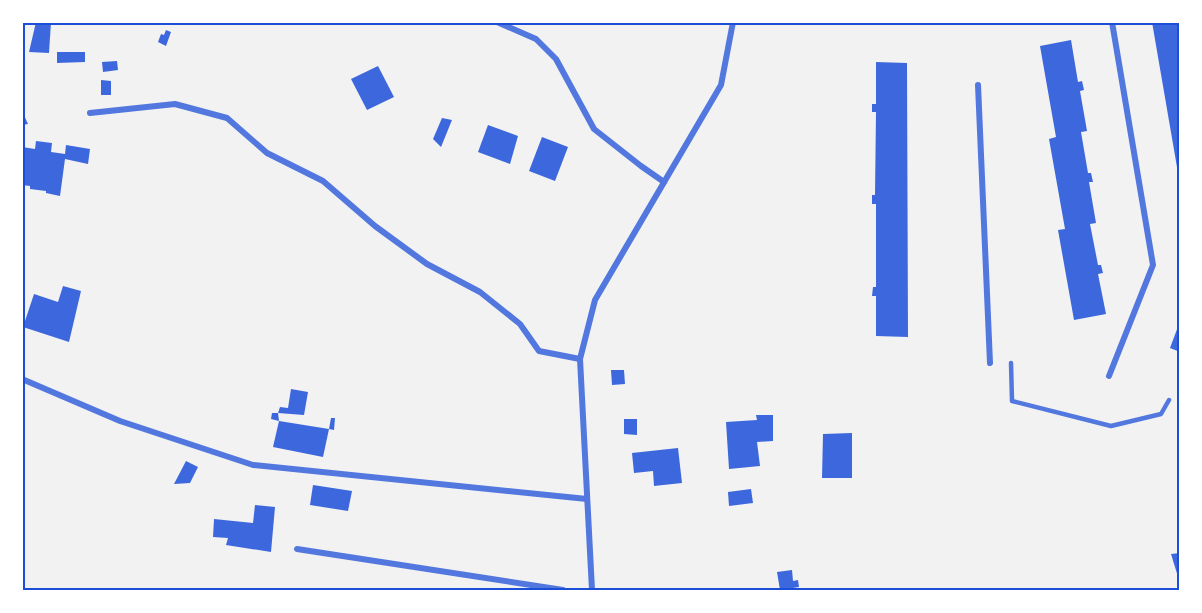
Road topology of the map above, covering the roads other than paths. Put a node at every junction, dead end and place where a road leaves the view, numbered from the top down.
1 (496, 22) edge
2 (732, 22) edge
3 (1112, 22) edge
4 (978, 85) dead end
5 (90, 112) dead end
6 (664, 182) junction
7 (580, 359) junction
8 (990, 363) dead end
9 (1011, 363) dead end
10 (1109, 376) dead end
11 (22, 379) edge
12 (1169, 400) dead end
13 (587, 499) junction
14 (297, 549) dead end
15 (563, 591) edge
16 (592, 591) edge

1 - 6 street
2 - 6 street
3 - 10 street
4 - 8 street
5 - 7 street
6 - 7 street
7 - 13 street
9 - 12 lane
11 - 13 street
13 - 16 street
14 - 15 street

